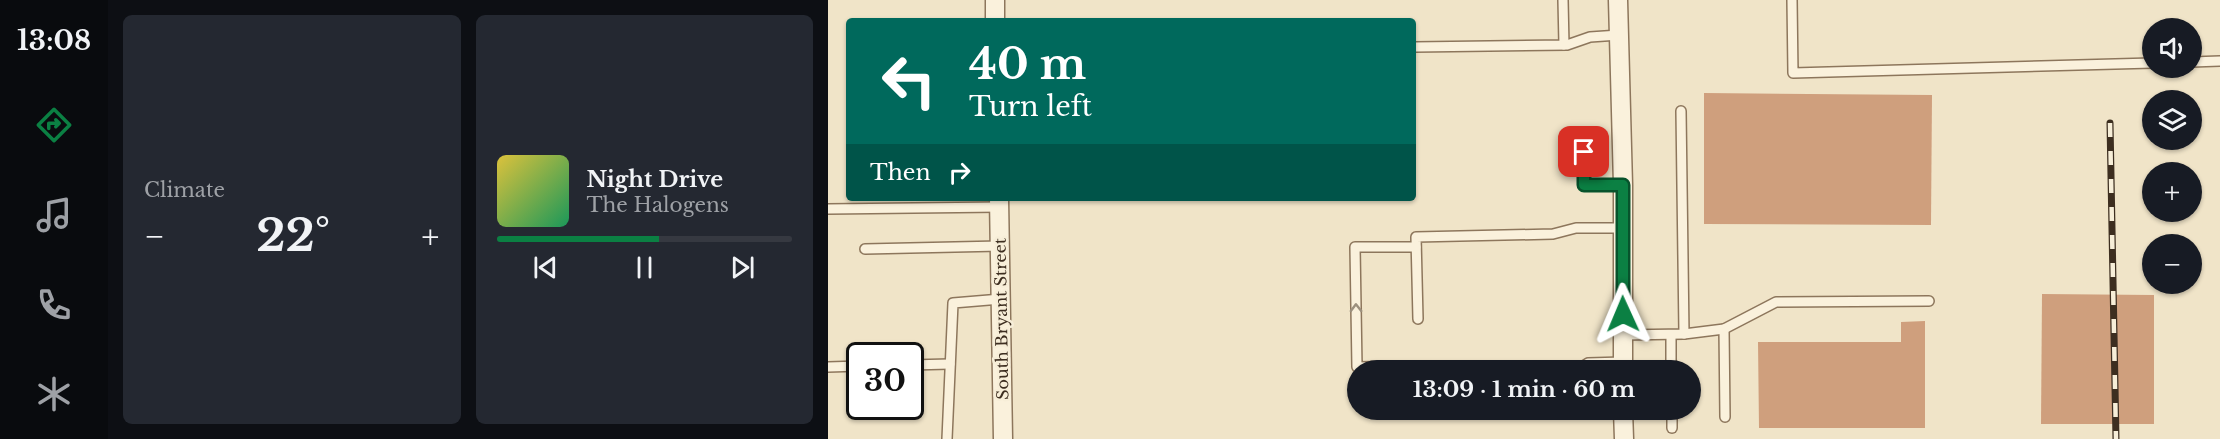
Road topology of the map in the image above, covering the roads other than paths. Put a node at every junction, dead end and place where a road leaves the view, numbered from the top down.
1 (995, 0) edge
2 (1563, 0) edge
3 (1618, 0) edge
4 (1792, 0) edge
5 (995, 18) edge
6 (1619, 35) junction
7 (1564, 45) junction
8 (1416, 47) edge
9 (2220, 61) edge
10 (2202, 62) edge
11 (2142, 63) edge
12 (1682, 111) dead end
13 (1584, 152) dead end
14 (1623, 185) junction
15 (1000, 203) edge
16 (828, 209) edge
17 (1622, 228) junction
18 (1000, 246) junction
19 (1416, 247) junction
20 (865, 249) dead end
21 (1001, 299) junction
22 (1929, 301) dead end
23 (1418, 319) dead end
24 (1724, 329) junction
25 (1671, 334) junction
26 (1684, 334) junction
27 (1623, 335) junction
28 (1357, 360) edge
29 (1623, 360) edge
30 (1671, 360) edge
31 (951, 364) junction
32 (924, 365) edge
33 (846, 366) edge
34 (828, 367) edge
35 (1725, 417) dead end
36 (1623, 420) edge
37 (1672, 420) edge
38 (1672, 428) dead end
39 (947, 439) edge
40 (1003, 439) edge
41 (1624, 439) edge

1 - 5 street
2 - 7 lane
3 - 6 street
4 - 11 lane
6 - 7 lane
6 - 14 street
7 - 8 lane
9 - 10 lane
12 - 26 lane
13 - 14 lane
14 - 17 street
15 - 16 lane
15 - 18 street, South Bryant Street
17 - 19 lane
17 - 27 street
18 - 20 lane
18 - 21 street, South Bryant Street
19 - 23 lane
28 -> 19 lane
21 - 31 lane
21 - 40 street, South Bryant Street
22 - 24 lane
24 - 26 lane
24 - 35 lane
25 - 26 lane
25 - 27 lane
25 - 30 lane
27 - 29 street
31 - 32 lane
31 - 39 lane
33 - 34 lane
36 - 41 street
37 - 38 lane

